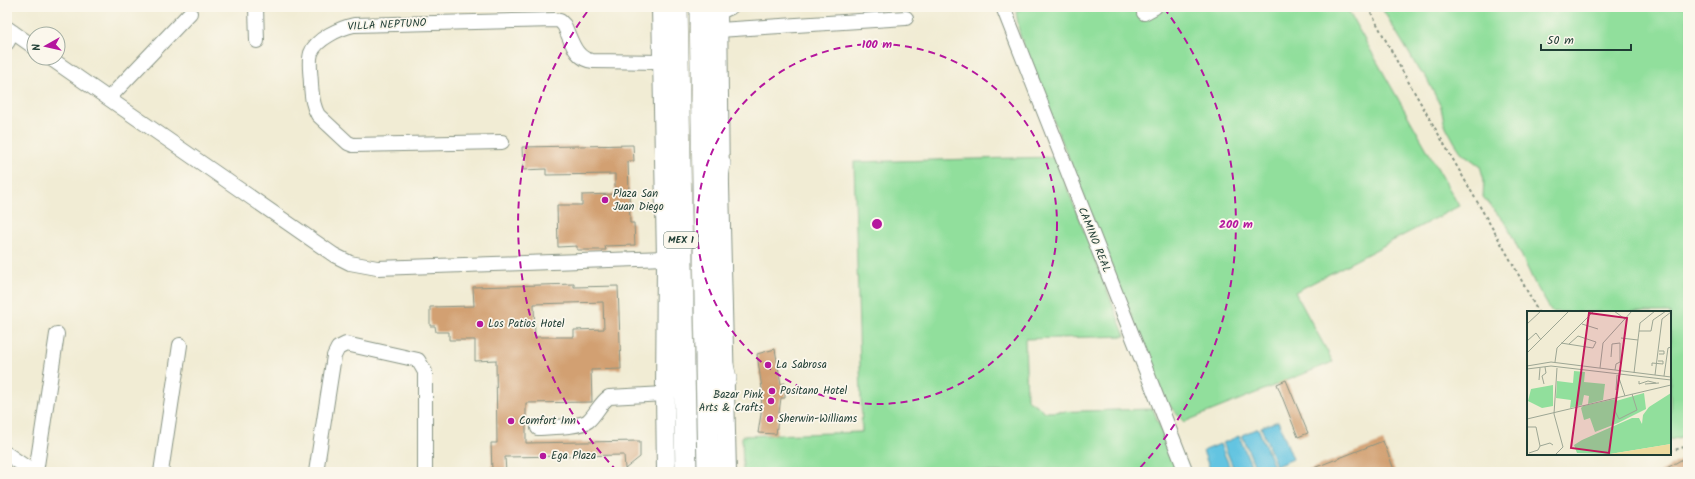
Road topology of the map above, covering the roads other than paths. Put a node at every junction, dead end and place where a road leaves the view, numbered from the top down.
1 (256, 7) edge
2 (661, 7) edge
3 (677, 7) edge
4 (1003, 7) edge
5 (190, 13) dead end
6 (717, 13) edge
7 (906, 18) dead end
8 (9, 34) edge
9 (257, 41) dead end
10 (26, 43) edge
11 (662, 62) junction
12 (62, 66) edge
13 (109, 98) junction
14 (502, 142) dead end
15 (720, 164) junction
16 (666, 258) junction
17 (704, 264) junction
18 (704, 288) junction
19 (57, 334) dead end
20 (180, 345) dead end
21 (726, 378) junction
22 (665, 394) junction
23 (538, 428) dead end
24 (7, 454) edge
25 (32, 471) edge
26 (161, 472) edge
27 (316, 472) edge
28 (425, 472) edge
29 (666, 472) edge
30 (686, 472) edge
31 (708, 472) edge
32 (727, 472) edge
33 (1186, 472) edge

1 - 9 street
2 - 11 main road
3 - 30 highway, MEX 1
4 - 33 street, CAMINO REAL
5 - 13 street
6 - 7 street
6 - 15 main road
6 - 17 highway, MEX 1
8 - 10 street
11 - 14 street, VILLA NEPTUNO
11 - 16 main road
12 - 13 street
13 - 16 street
15 - 17 highway
15 - 21 main road
16 - 22 main road
17 - 18 highway, MEX 1
18 - 21 highway
18 - 31 highway, MEX 1
19 - 25 street
20 - 26 street
21 - 32 main road
22 - 23 street
22 - 29 main road
24 - 25 street
27 - 28 street

